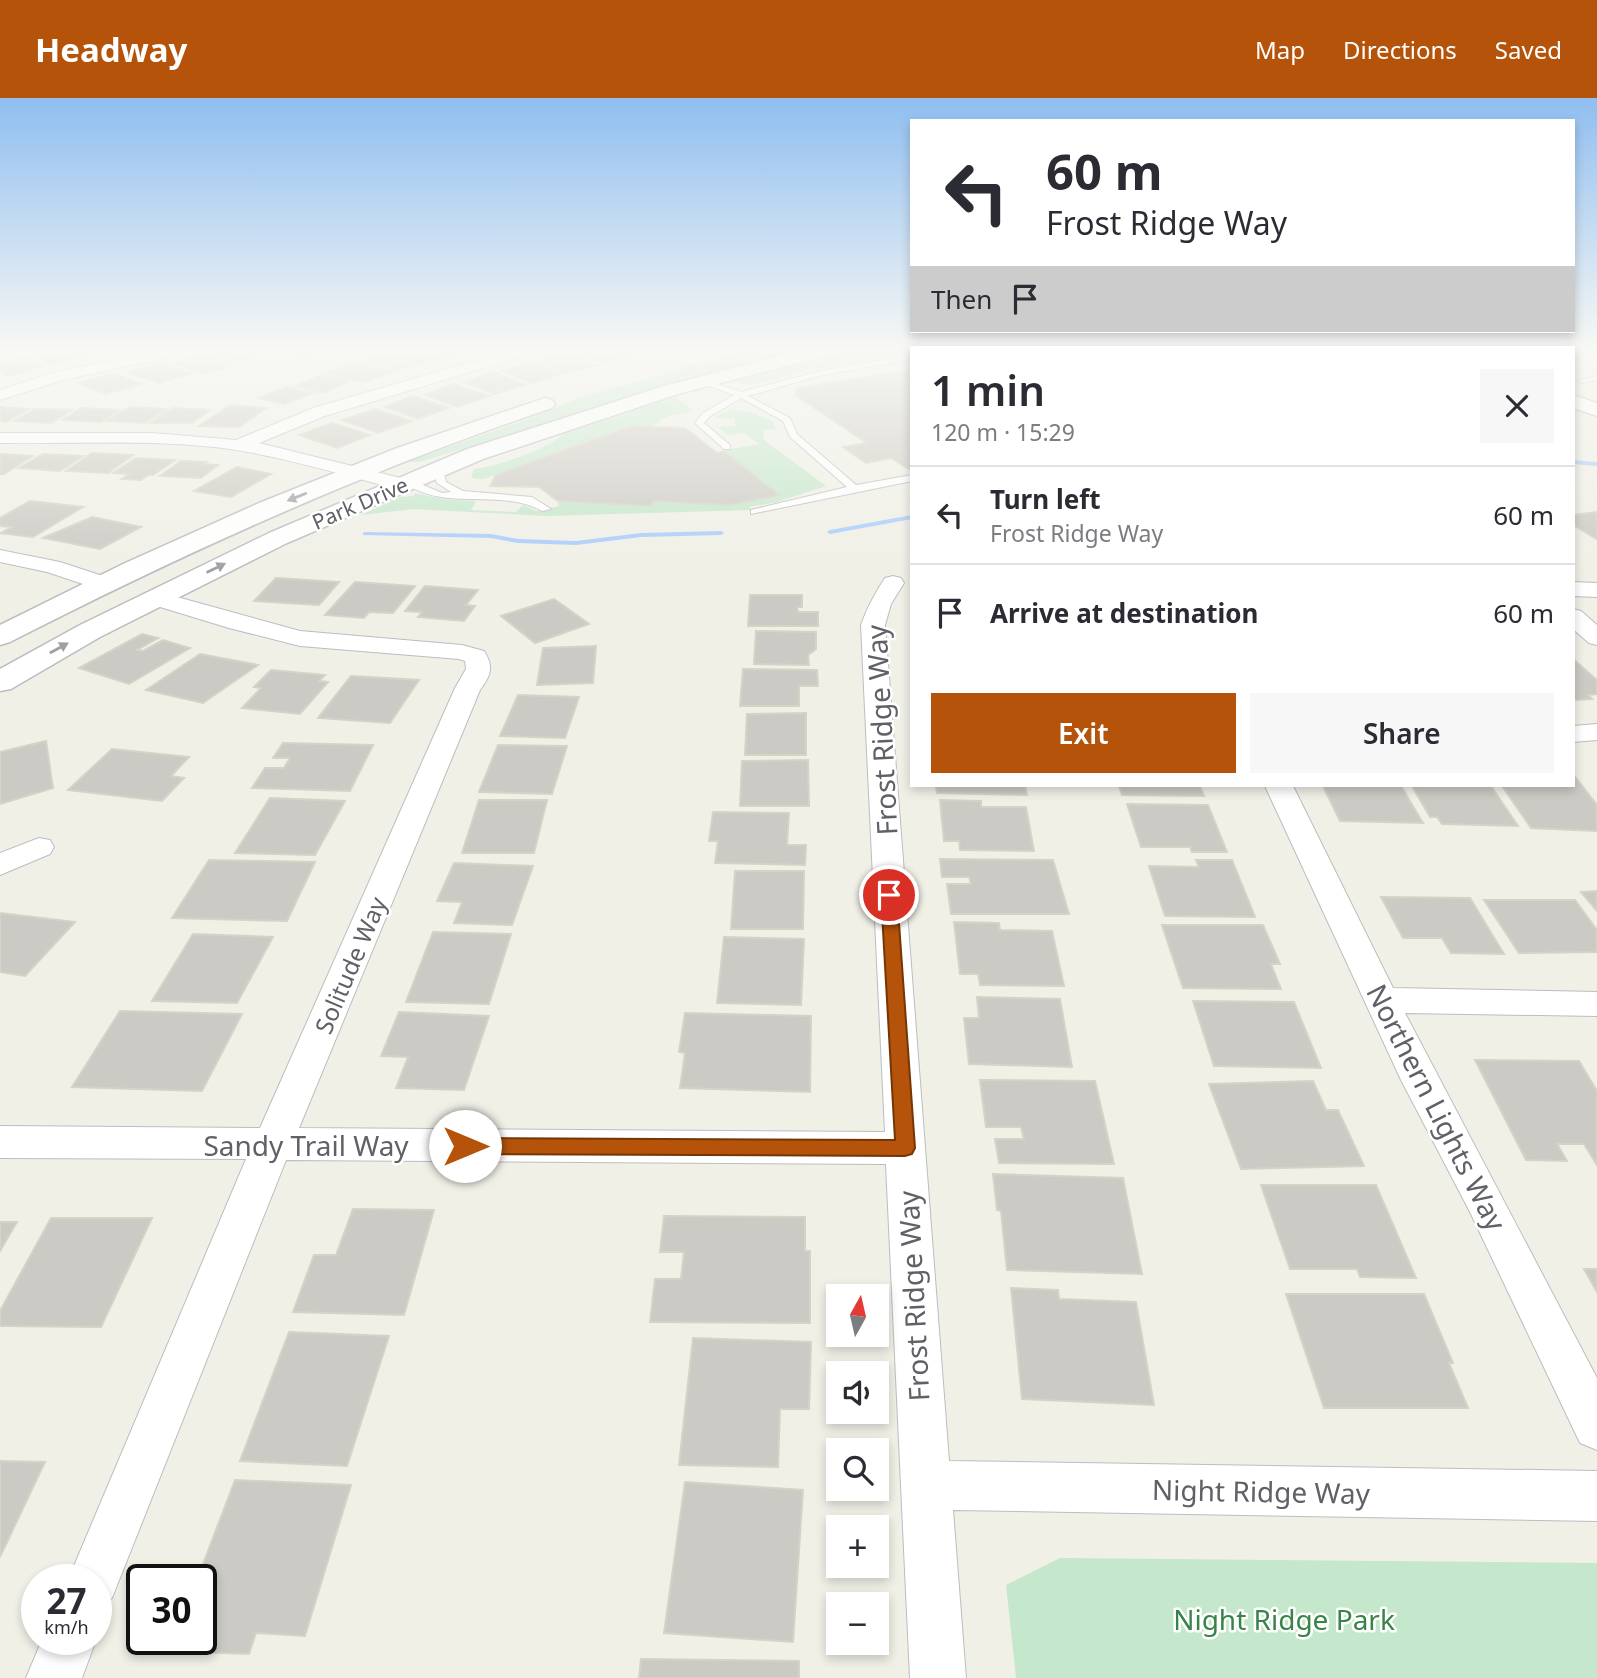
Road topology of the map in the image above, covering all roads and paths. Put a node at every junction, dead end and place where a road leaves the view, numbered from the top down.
1 (288, 425) edge
2 (485, 425) edge
3 (567, 425) edge
4 (701, 425) edge
5 (789, 425) edge
6 (0, 438) edge
7 (239, 445) junction
8 (727, 447) dead end
9 (438, 469) junction
10 (360, 472) junction
11 (910, 478) edge
12 (405, 483) junction
13 (854, 488) junction
14 (461, 495) junction
15 (546, 509) dead end
16 (755, 512) dead end
17 (0, 556) edge
18 (893, 583) dead end
19 (104, 584) junction
20 (1575, 589) edge
21 (1597, 590) edge
22 (155, 598) junction
23 (1575, 618) edge
24 (0, 636) edge
25 (1597, 638) edge
26 (0, 682) edge
27 (1597, 732) edge
28 (1575, 734) edge
29 (1279, 787) edge
30 (39, 847) dead end
31 (0, 865) edge
32 (1382, 1000) junction
33 (1597, 1004) edge
34 (0, 1142) edge
35 (273, 1145) junction
36 (905, 1148) junction
37 (1597, 1427) edge
38 (924, 1485) junction
39 (1597, 1496) edge
40 (101, 1564) edge
41 (63, 1655) edge
42 (54, 1678) edge
43 (938, 1678) edge

1 - 7 street
2 - 10 main road, Park Drive
3 - 9 main road, Park Drive
4 - 8 lane
5 - 13 lane
6 - 7 street
7 - 10 street
9 - 12 main road, Park Drive
9 - 14 lane
10 - 12 street
10 -> 19 main road, Park Drive
11 - 13 lane
12 - 14 lane
22 -> 12 main road, Park Drive
13 - 16 lane
14 - 15 lane
17 - 19 street
18 - 36 street, Frost Ridge Way
19 - 24 main road, Park Drive
20 - 21 street
26 -> 22 main road, Park Drive
22 - 35 street, Solitude Way
23 - 25 street
27 - 28 street
29 - 32 street, Northern Lights Way
30 - 31 street
32 - 33 street
32 - 37 street, Northern Lights Way
34 - 35 street, Sandy Trail Way
35 - 36 street, Sandy Trail Way
35 - 40 street, Solitude Way
36 - 38 street, Frost Ridge Way
38 - 39 street, Night Ridge Way
38 - 43 street, Frost Ridge Way
41 - 42 street

